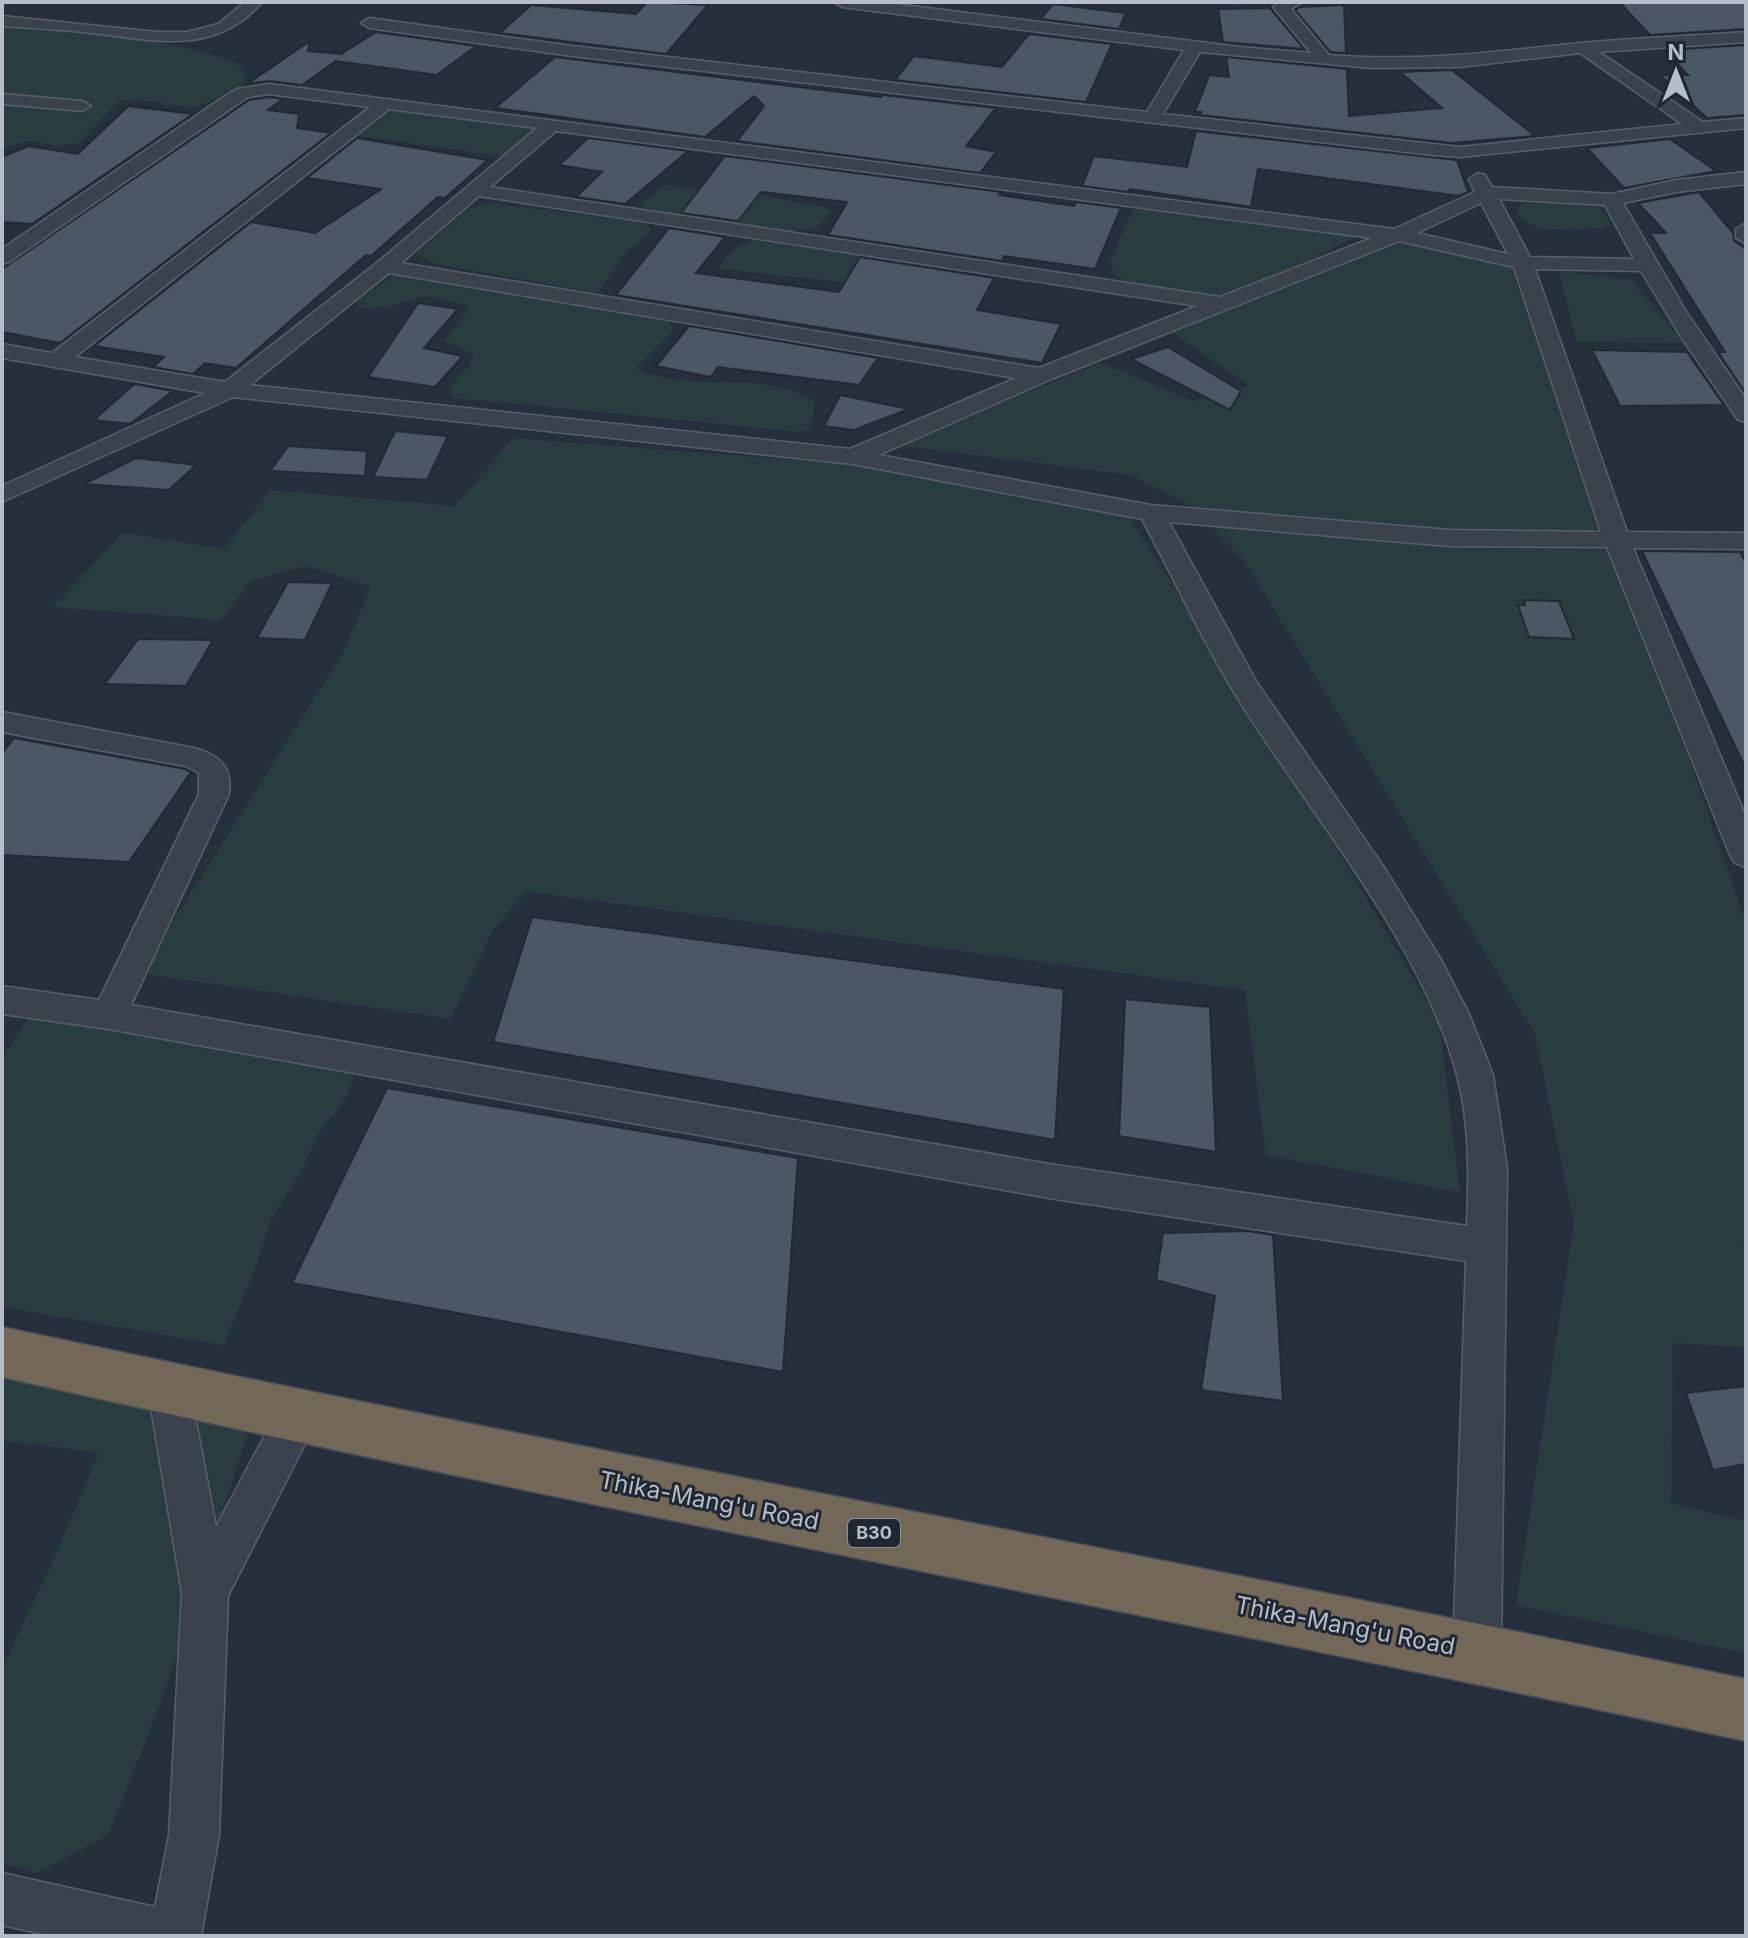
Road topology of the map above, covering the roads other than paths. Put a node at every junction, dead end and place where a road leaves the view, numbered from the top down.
1 (254, 2) edge
2 (842, 2) edge
3 (1294, 2) edge
4 (2, 21) edge
5 (369, 23) dead end
6 (1746, 37) edge
7 (1195, 46) junction
8 (1583, 48) junction
9 (1326, 61) junction
10 (2, 99) edge
11 (385, 104) junction
12 (82, 106) dead end
13 (1152, 118) junction
14 (1746, 123) edge
15 (552, 125) junction
16 (1698, 127) junction
17 (1460, 152) junction
18 (1746, 178) edge
19 (475, 190) junction
20 (1488, 193) junction
21 (1612, 200) junction
22 (1746, 229) edge
23 (1397, 235) junction
24 (1746, 238) edge
25 (2, 258) edge
26 (1523, 263) junction
27 (1645, 265) junction
28 (385, 266) junction
29 (1225, 304) junction
30 (2, 351) edge
31 (56, 361) junction
32 (1041, 375) junction
33 (230, 390) junction
34 (1746, 415) edge
35 (853, 457) junction
36 (2, 495) edge
37 (1151, 513) junction
38 (1616, 538) junction
39 (1746, 541) edge
40 (2, 722) edge
41 (1746, 855) edge
42 (2, 1000) edge
43 (109, 1015) junction
44 (1486, 1246) junction
45 (2, 1352) edge
46 (169, 1390) junction
47 (297, 1418) junction
48 (205, 1593) junction
49 (1477, 1652) junction
50 (1746, 1710) edge
51 (2, 1899) edge
52 (169, 1936) edge
53 (175, 1936) edge

1 - 4 street
2 - 7 street
3 - 9 street
5 - 13 street
6 - 8 street
7 - 9 street
7 - 13 street
8 - 9 street
8 - 16 street
10 - 12 street
11 - 15 street
11 - 25 street
11 - 31 street
13 - 17 street
14 - 16 street
15 - 19 street
15 - 23 street
16 - 17 street
17 - 20 street
18 - 21 street
19 - 28 street
19 - 29 street
20 - 21 street
20 - 23 street
20 - 26 street
21 - 27 street
22 - 24 street
23 - 26 street
23 - 29 street
26 - 27 street
26 - 38 street
27 - 34 street
28 - 32 street
28 - 33 street
29 - 32 street
30 - 31 street
31 - 33 street
32 - 35 street
33 - 35 street
33 - 36 street
35 - 37 street
37 - 38 street
37 - 44 street
38 - 39 street
38 - 41 street
40 - 43 street
42 - 43 street
43 - 44 street
44 - 49 street
45 - 46 highway, Thika-Mang'u Road / B30
46 - 47 highway, Thika-Mang'u Road / B30
46 - 48 street
47 - 48 street
47 - 49 highway, Thika-Mang'u Road / B30
48 - 53 street
49 - 50 highway, Thika-Mang'u Road / B30
51 - 52 street

